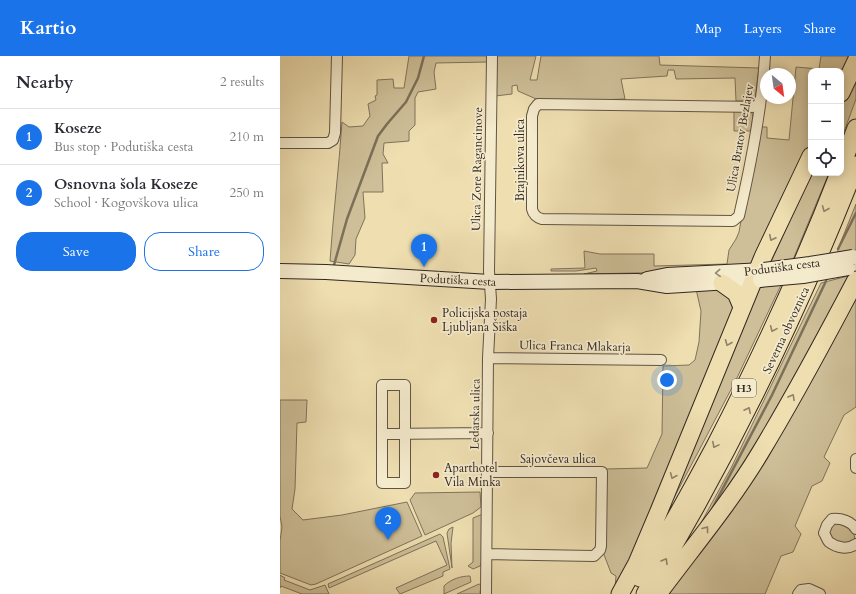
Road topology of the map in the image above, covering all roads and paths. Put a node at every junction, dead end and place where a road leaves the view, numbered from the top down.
1 (337, 56) edge
2 (765, 56) edge
3 (492, 57) edge
4 (856, 61) edge
5 (844, 87) edge
6 (759, 107) junction
7 (856, 128) edge
8 (280, 143) edge
9 (844, 160) edge
10 (808, 163) edge
11 (856, 165) edge
12 (838, 176) edge
13 (733, 221) joint
14 (854, 265) edge
15 (280, 271) edge
16 (758, 275) junction
17 (636, 281) junction
18 (490, 282) junction
19 (722, 283) junction
20 (742, 307) junction
21 (488, 358) junction
22 (661, 360) dead end
23 (405, 433) junction
24 (488, 433) junction
25 (382, 434) junction
26 (856, 459) edge
27 (856, 468) edge
28 (487, 472) junction
29 (856, 529) edge
30 (856, 544) edge
31 (487, 554) junction
32 (486, 594) edge
33 (620, 594) edge
34 (630, 594) edge
35 (645, 594) edge
36 (658, 594) edge
37 (798, 594) edge
38 (820, 594) edge

1 - 8 street
2 - 6 street, Ulica Bratov Bezlajev
3 - 18 street, Ulica Zore Ragancinove
4 - 5 highway
6 - 13 street, Ulica Bratov Bezlajev
6 - 13 street, Brajnikova ulica
7 - 9 highway
10 -> 16 highway
35 -> 11 highway, Severna obvoznica / H3
12 -> 34 highway, Severna obvoznica / H3
14 - 16 main road, Podutiška cesta, bridge
36 -> 14 highway
15 - 18 main road, Podutiška cesta
16 -> 17 main road, Podutiška cesta
16 - 19 main road, Podutiška cesta
16 - 20 highway
17 - 18 main road, Podutiška cesta
17 - 19 main road, Podutiška cesta
18 - 21 street, Ledarska ulica
19 - 20 highway
20 -> 33 highway
21 - 22 street, Ulica Franca Mlakarja
21 - 24 street, Ledarska ulica
23 - 24 street
23 - 25 street
23 - 25 street
23 - 25 street
24 - 28 street, Ledarska ulica
26 - 27 street
28 - 31 street, Ledarska ulica
28 - 31 street, Sajovčeva ulica
29 - 30 street
31 - 32 street, Ledarska ulica
37 - 38 street

